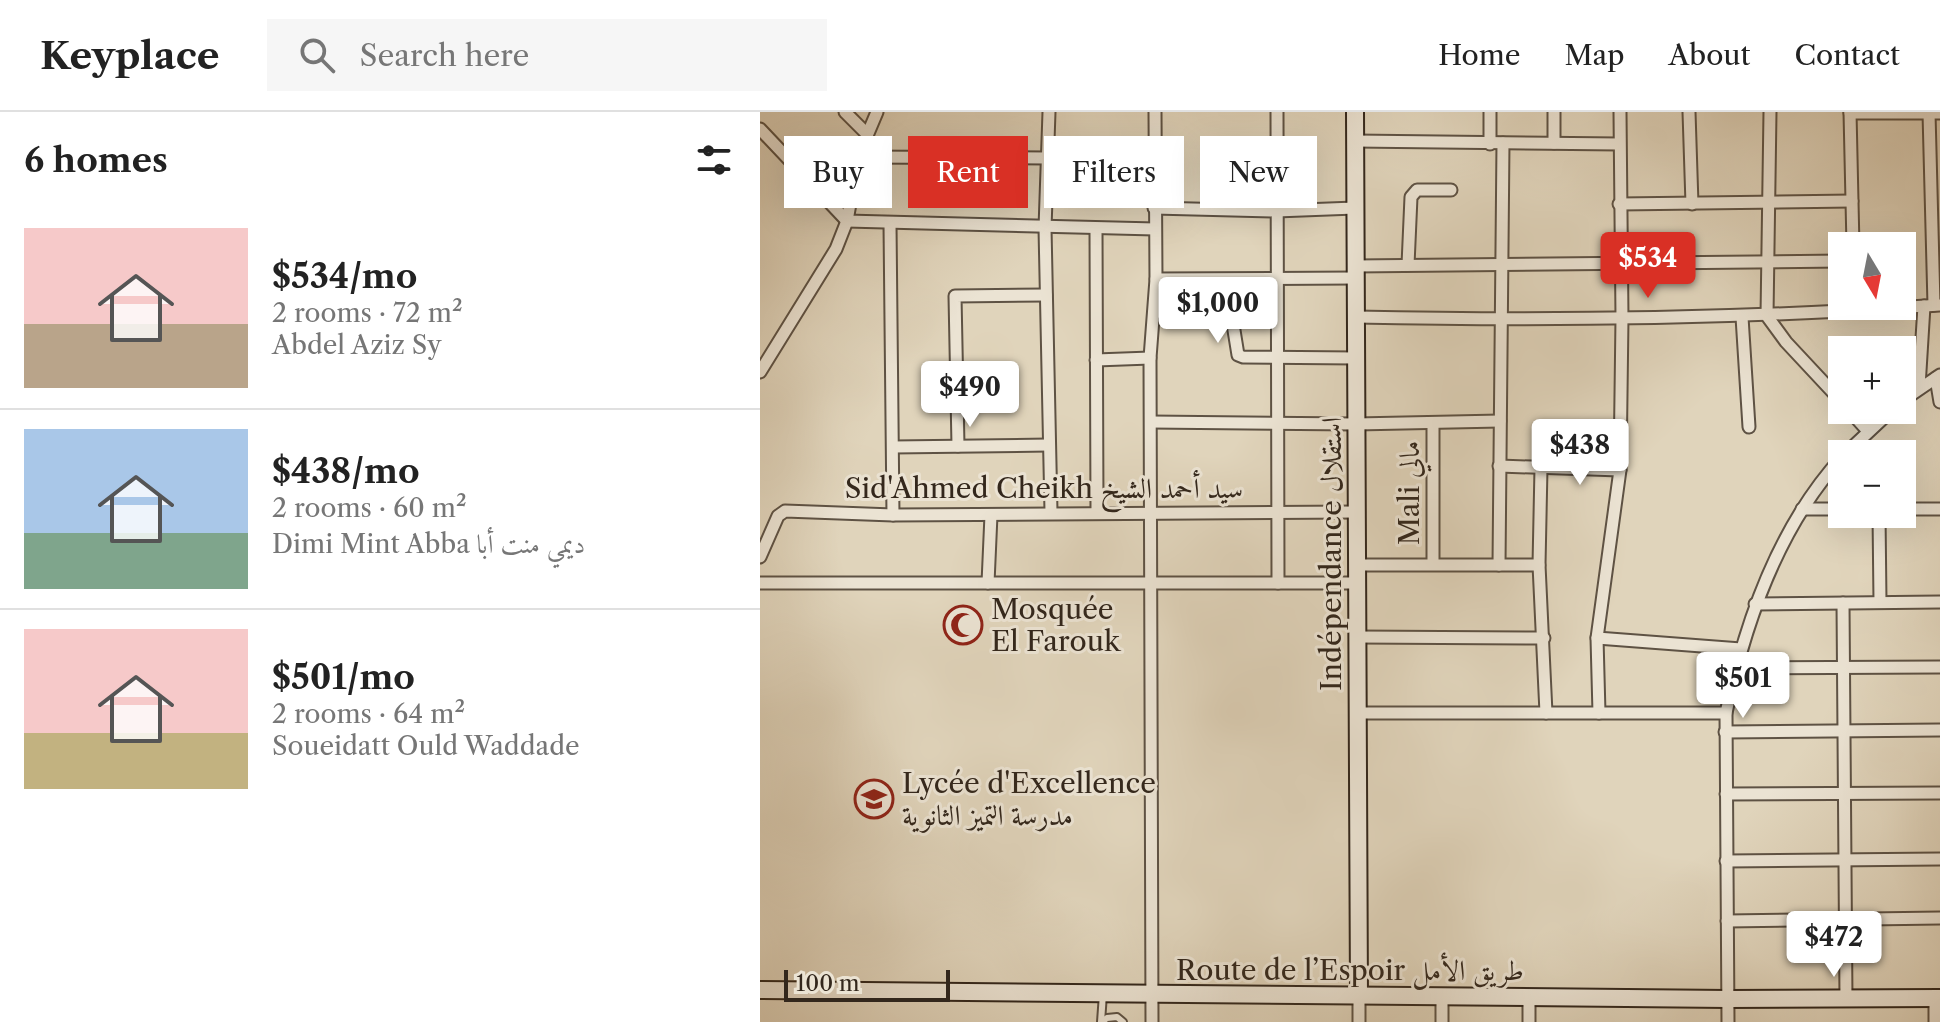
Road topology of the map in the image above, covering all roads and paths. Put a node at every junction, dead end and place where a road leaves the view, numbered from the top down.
1 (845, 112) edge
2 (877, 112) edge
3 (1049, 112) edge
4 (1155, 112) edge
5 (1277, 112) edge
6 (1355, 112) edge
7 (1490, 112) edge
8 (1554, 112) edge
9 (1620, 112) edge
10 (1689, 112) edge
11 (1770, 112) edge
12 (1850, 113) edge
13 (1929, 113) edge
14 (1940, 113) edge
15 (760, 129) edge
16 (867, 134) joint
17 (1048, 136) edge
18 (1155, 136) edge
19 (1355, 141) junction
20 (1503, 143) junction
21 (1554, 143) junction
22 (1490, 144) junction
23 (1619, 144) junction
24 (892, 157) edge
25 (1044, 158) edge
26 (1451, 190) dead end
27 (1852, 201) junction
28 (1770, 203) junction
29 (1619, 204) junction
30 (1692, 204) junction
31 (849, 208) edge
32 (1046, 208) edge
33 (1154, 208) joint
34 (1355, 208) junction
35 (1276, 211) junction
36 (847, 221) junction
37 (890, 224) junction
38 (1045, 228) junction
39 (1096, 229) junction
40 (1155, 229) junction
41 (1853, 232) edge
42 (1828, 261) edge
43 (1622, 262) junction
44 (1769, 263) junction
45 (1502, 264) junction
46 (1408, 265) junction
47 (1356, 272) junction
48 (1277, 278) junction
49 (1156, 279) junction
50 (1046, 295) junction
51 (1933, 305) edge
52 (1828, 310) edge
53 (1154, 312) junction
54 (1767, 316) junction
55 (1356, 317) junction
56 (1742, 317) junction
57 (1622, 318) junction
58 (1503, 320) junction
59 (1150, 358) junction
60 (1278, 358) junction
61 (1356, 358) junction
62 (1096, 360) junction
63 (760, 372) edge
64 (1938, 376) edge
65 (1828, 387) edge
66 (1919, 387) junction
67 (1916, 389) edge
68 (1940, 402) edge
69 (1500, 421) junction
70 (1151, 422) junction
71 (1433, 423) junction
72 (1356, 424) junction
73 (1862, 424) edge
74 (1874, 424) edge
75 (1279, 425) junction
76 (1749, 427) dead end
77 (1867, 430) junction
78 (1858, 440) edge
79 (1049, 445) junction
80 (958, 446) junction
81 (893, 447) junction
82 (1499, 466) junction
83 (1541, 468) junction
84 (1620, 470) junction
85 (1828, 475) edge
86 (1802, 509) junction
87 (1828, 509) edge
88 (1916, 509) edge
89 (1940, 509) edge
90 (1051, 512) junction
91 (1097, 512) junction
92 (1152, 512) junction
93 (1357, 512) junction
94 (1278, 513) junction
95 (893, 515) junction
96 (991, 515) junction
97 (1879, 528) edge
98 (760, 557) edge
99 (1433, 564) junction
100 (1357, 565) junction
101 (1499, 565) junction
102 (1539, 565) junction
103 (1150, 582) junction
104 (760, 583) edge
105 (988, 583) junction
106 (1278, 583) junction
107 (1357, 583) junction
108 (1880, 602) junction
109 (1940, 602) edge
110 (1843, 603) junction
111 (1755, 604) junction
112 (1357, 637) junction
113 (1544, 638) junction
114 (1597, 638) junction
115 (1741, 649) junction
116 (1940, 667) edge
117 (1735, 668) junction
118 (1844, 668) junction
119 (1358, 713) junction
120 (1546, 713) junction
121 (1599, 713) junction
122 (1726, 713) junction
123 (1844, 730) junction
124 (1940, 730) edge
125 (1725, 732) junction
126 (1845, 793) junction
127 (1940, 793) edge
128 (1726, 794) junction
129 (1940, 859) edge
130 (1845, 860) junction
131 (1726, 861) junction
132 (1940, 918) edge
133 (1846, 919) junction
134 (1727, 921) junction
135 (760, 990) edge
136 (1103, 994) junction
137 (1152, 994) junction
138 (1359, 996) junction
139 (1442, 996) junction
140 (1529, 997) junction
141 (1937, 998) edge
142 (1728, 999) junction
143 (1846, 999) junction
144 (1101, 1022) edge
145 (1123, 1022) edge
146 (1152, 1022) edge
147 (1359, 1022) edge
148 (1442, 1022) edge
149 (1529, 1022) edge
150 (1728, 1022) edge
151 (1935, 1022) edge

1 - 16 street
2 - 16 street
3 - 17 street
4 - 18 street
5 - 35 street
6 - 19 street, Indépendance استقلال
7 - 22 street
8 - 21 street
9 - 23 street
10 - 30 street
11 - 28 street
12 - 13 street
12 - 27 street
13 - 14 street
13 - 51 street
15 - 36 street
19 - 22 street
19 - 34 street, Indépendance استقلال
20 - 21 street
20 - 22 street
20 - 45 street
21 - 23 street
23 - 29 street
24 - 25 street
26 - 46 street
27 - 28 street
27 - 41 street
28 - 30 street
28 - 44 street
29 - 30 street
29 - 43 street
31 - 36 street
32 - 38 street
33 - 35 street
33 - 40 street
34 - 35 street
34 - 47 street, Indépendance استقلال
35 - 48 street
36 - 37 street
36 - 63 street
37 - 38 street
37 - 81 street
38 - 39 street
38 - 50 street
39 - 40 street
39 - 62 street
40 - 49 street
42 - 44 street
43 - 44 street
43 - 45 street
43 - 57 street
44 - 54 street
45 - 46 street
45 - 58 street
46 - 47 street
47 - 48 street
47 - 55 street, Indépendance استقلال
48 - 49 street
48 - 60 street
49 - 53 street
50 - 79 street
50 - 80 street
51 - 66 street
52 - 54 street
53 - 59 street
53 - 60 street
54 - 56 street
54 - 65 street
55 - 58 street
55 - 61 street, Indépendance استقلال
56 - 57 street
56 - 76 street
57 - 58 street
57 - 84 street
58 - 69 street
59 - 62 street
59 - 70 street
60 - 61 street
60 - 75 street
61 - 72 street, Indépendance استقلال
62 - 91 street
64 - 66 street
64 - 68 street
66 - 67 street
69 - 71 street
69 - 82 street
70 - 75 street
70 - 92 street
71 - 72 street
71 - 99 street, Mali مالي
72 - 75 street
72 - 93 street, Indépendance استقلال
73 - 77 street
74 - 77 street
75 - 94 street
77 - 78 street
79 - 80 street
79 - 90 street
80 - 81 street
81 - 95 street
82 - 83 street
82 - 101 street
83 - 84 street
83 - 102 street
84 - 114 street
85 - 86 street
86 - 87 street
86 - 111 street
88 - 89 street
90 - 91 street, Sid'Ahmed Cheikh سيد أحمد الشيخ
90 - 96 street, Sid'Ahmed Cheikh سيد أحمد الشيخ
91 - 92 street, Sid'Ahmed Cheikh سيد أحمد الشيخ
92 - 94 street, Sid'Ahmed Cheikh سيد أحمد الشيخ
92 - 103 street
93 - 94 street, Sid'Ahmed Cheikh سيد أحمد الشيخ
93 - 100 street, Indépendance استقلال
94 - 106 street
95 - 96 street, Sid'Ahmed Cheikh سيد أحمد الشيخ
95 - 98 street, Sid'Ahmed Cheikh سيد أحمد الشيخ
96 - 105 street
97 - 108 street
99 - 100 street
99 - 101 street
100 - 107 street, Indépendance استقلال
101 - 102 street
102 - 113 street
103 - 105 street
103 - 106 street
103 - 137 street
104 - 105 street
106 - 107 street
107 - 112 street, Indépendance استقلال
108 - 109 street
108 - 110 street
110 - 111 street
110 - 118 street
111 - 115 street
112 - 113 street
112 - 119 street, Indépendance استقلال
113 - 120 street
114 - 115 street
114 - 121 street
115 - 117 street
116 - 118 street
117 - 118 street
117 - 122 street
118 - 123 street
119 - 120 street
119 - 138 street, Indépendance استقلال
120 - 121 street
121 - 122 street
122 - 125 street
123 - 124 street
123 - 125 street
123 - 126 street
125 - 128 street
126 - 127 street
126 - 128 street
126 - 130 street
128 - 131 street
129 - 130 street
130 - 131 street
130 - 133 street
131 - 134 street
132 - 133 street
133 - 134 street
133 - 143 street
134 - 142 street
135 - 136 street, Route de l’Espoir طريق الأمل
136 - 137 street, Route de l’Espoir طريق الأمل
136 - 144 lane
137 - 138 street, Route de l’Espoir طريق الأمل
137 - 146 street
138 - 139 street, Route de l’Espoir طريق الأمل
138 - 147 street
139 - 140 street, Route de l’Espoir طريق الأمل
139 - 148 street
140 - 142 street, Route de l’Espoir طريق الأمل
140 - 149 street
141 - 143 street, Route de l’Espoir طريق الأمل
141 - 151 street
142 - 143 street, Route de l’Espoir طريق الأمل
142 - 150 street
144 - 145 lane

